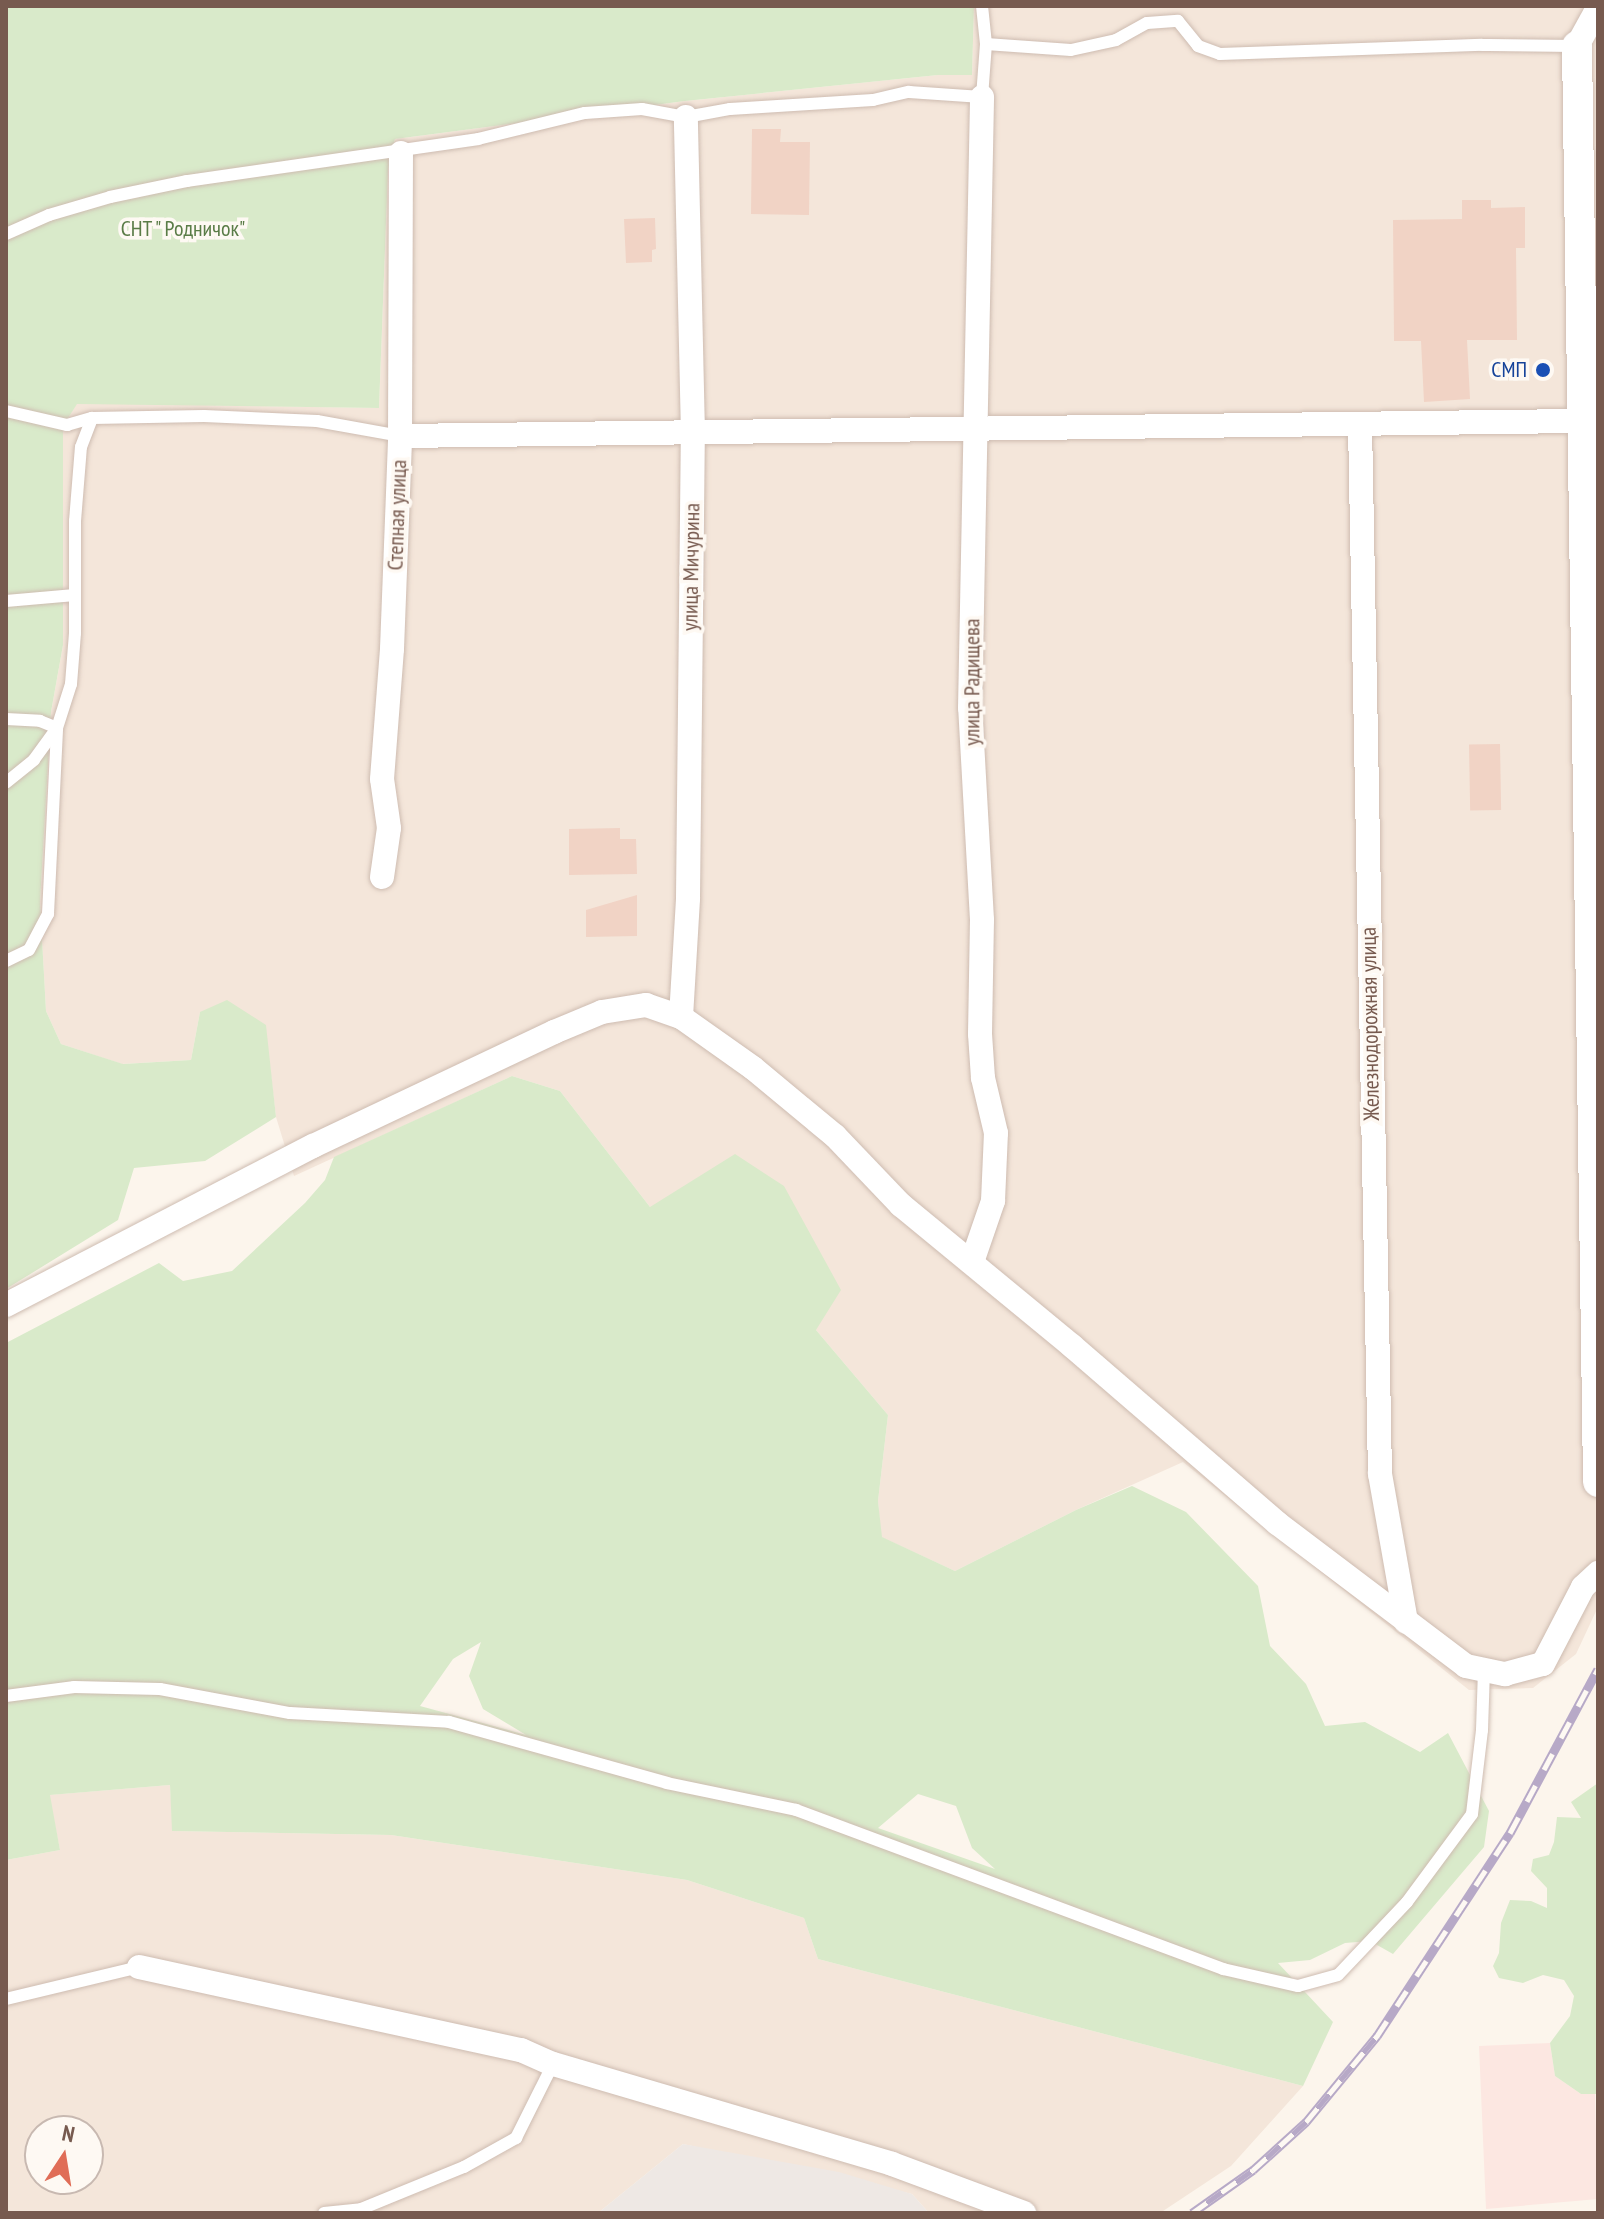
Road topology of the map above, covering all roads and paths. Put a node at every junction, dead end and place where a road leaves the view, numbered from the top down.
1 (982, 6) edge
2 (1577, 6) edge
3 (1598, 8) edge
4 (986, 44) junction
5 (1577, 46) junction
6 (982, 97) junction
7 (686, 117) junction
8 (401, 153) junction
9 (6, 234) edge
10 (8, 407) edge
11 (1589, 415) edge
12 (92, 418) junction
13 (1360, 424) junction
14 (978, 429) junction
15 (693, 434) junction
16 (400, 436) junction
17 (1591, 570) edge
18 (75, 595) junction
19 (6, 601) edge
20 (6, 719) edge
21 (57, 728) junction
22 (6, 783) edge
23 (382, 877) dead end
24 (6, 961) edge
25 (681, 1017) junction
26 (972, 1262) junction
27 (6, 1305) edge
28 (1598, 1482) edge
29 (1598, 1573) edge
30 (1406, 1622) junction
31 (1484, 1670) junction
32 (6, 1696) edge
33 (139, 1967) joint
34 (6, 1999) edge
35 (553, 2064) junction
36 (324, 2213) edge
37 (1024, 2213) edge

1 - 4 lane
2 - 5 street
3 - 5 street
4 - 5 lane
4 - 6 lane
5 - 11 street
6 - 7 lane
6 - 14 street, улица Радищева
7 - 8 lane
7 - 15 street, улица Мичурина
8 - 9 lane
8 - 16 street, Степная улица
10 - 12 lane
11 - 13 street
11 - 17 street
12 - 16 lane
12 - 18 lane
13 - 14 street
13 - 30 street, Железнодорожная улица
14 - 15 street
14 - 26 street, улица Радищева
15 - 16 street
15 - 25 street, улица Мичурина
16 - 23 street, Степная улица
17 - 28 street
18 - 19 lane
18 - 21 lane
20 - 21 lane
21 - 22 lane
21 - 24 lane
25 - 26 street
25 - 27 street
26 - 30 street
29 - 31 street
30 - 31 street
31 - 32 lane
33 - 34 lane
33 - 35 street
35 - 36 lane
35 - 37 street

